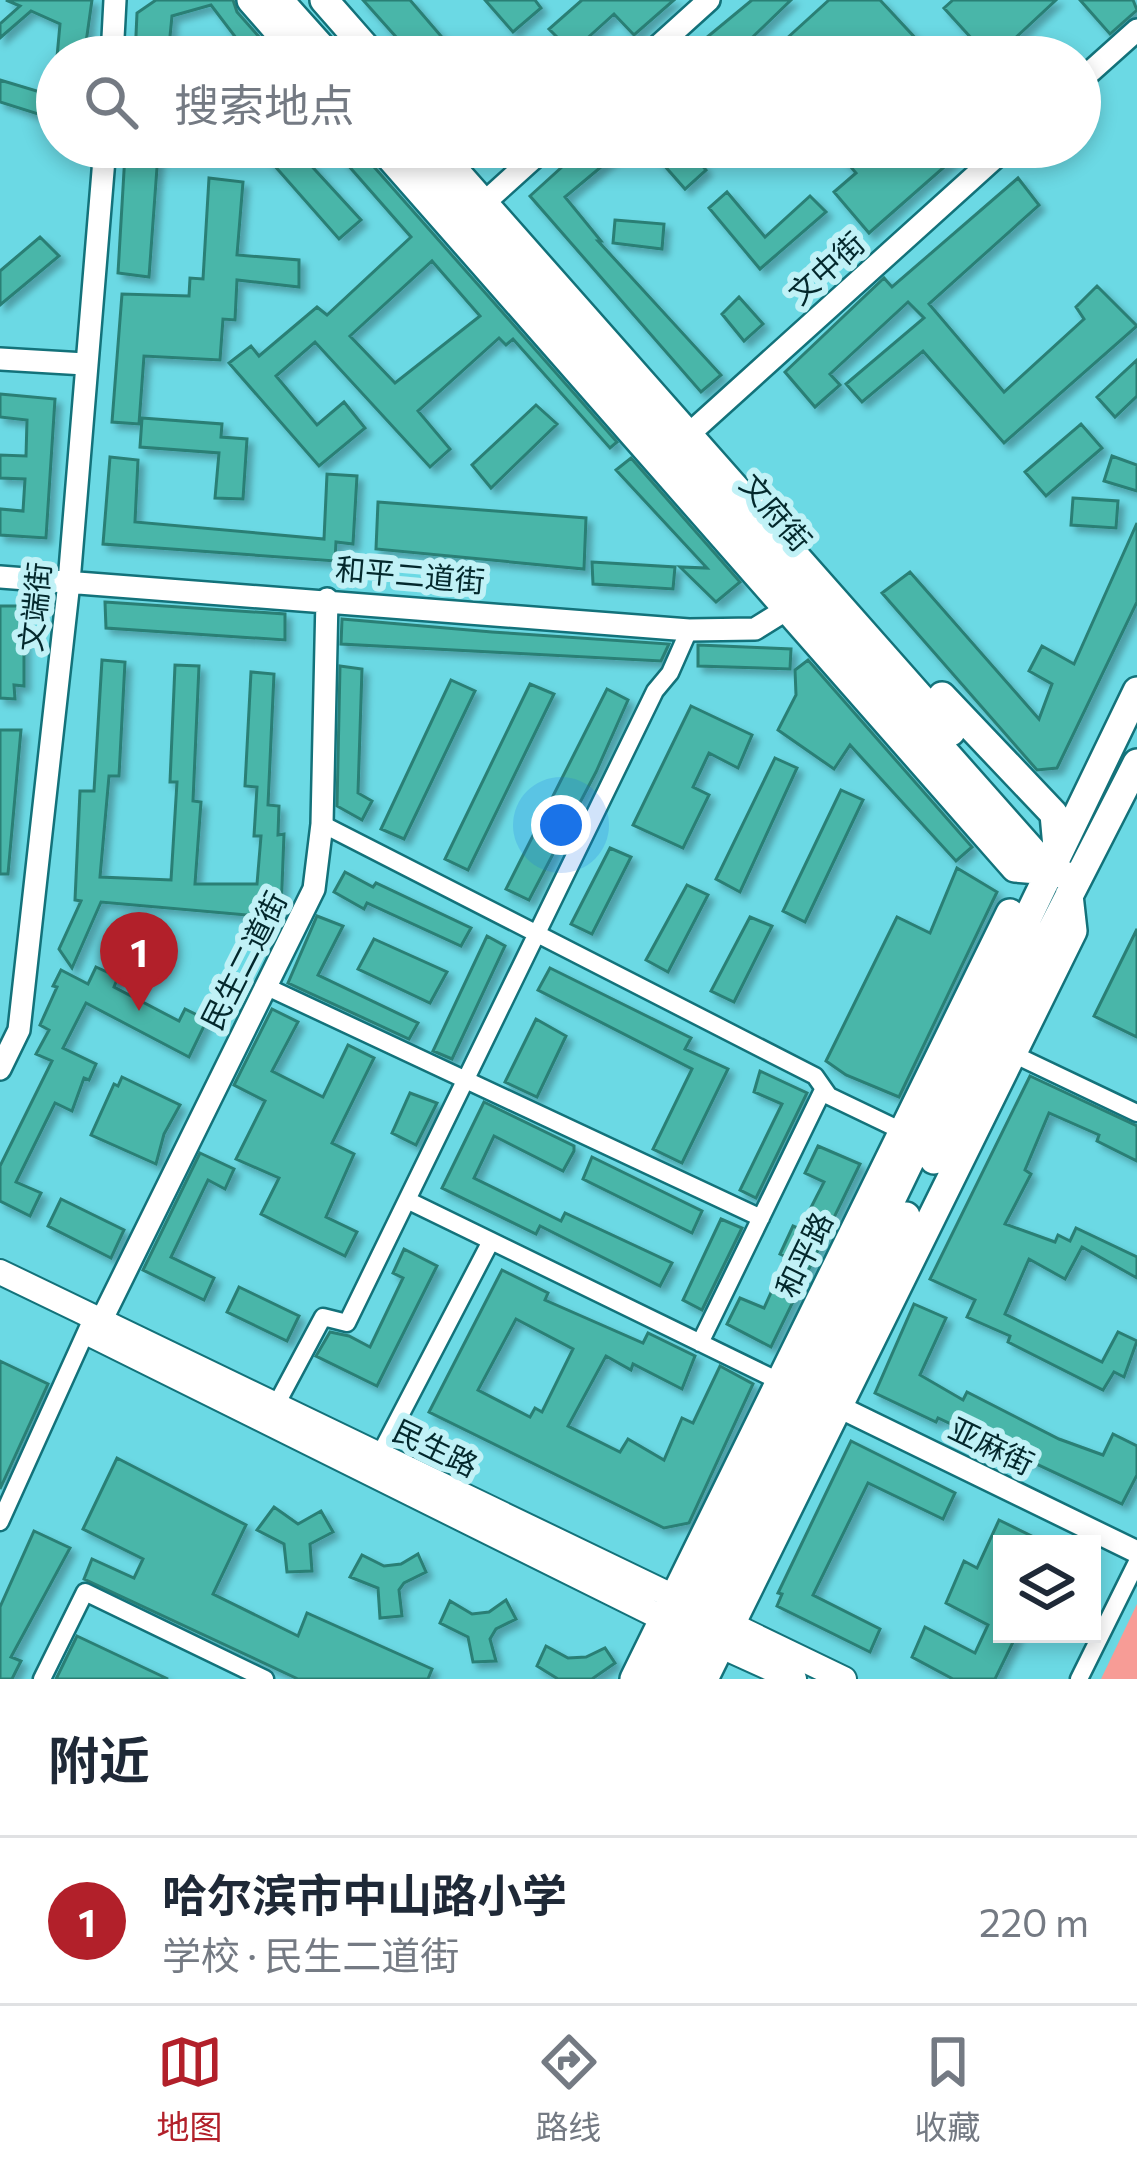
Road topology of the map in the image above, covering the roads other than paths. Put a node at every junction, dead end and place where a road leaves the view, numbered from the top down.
1 (116, 0) edge
2 (251, 0) edge
3 (279, 0) edge
4 (304, 0) edge
5 (323, 0) edge
6 (709, 0) edge
7 (1137, 30) edge
8 (113, 36) edge
9 (283, 36) edge
10 (311, 36) edge
11 (336, 36) edge
12 (355, 36) edge
13 (669, 36) edge
14 (1101, 62) edge
15 (103, 168) edge
16 (400, 168) edge
17 (427, 168) edge
18 (457, 168) edge
19 (469, 168) edge
20 (523, 168) edge
21 (984, 168) edge
22 (490, 198) junction
23 (0, 359) edge
24 (85, 364) junction
25 (694, 430) junction
26 (0, 577) edge
27 (69, 582) junction
28 (327, 599) junction
29 (796, 603) junction
30 (689, 630) junction
31 (1137, 691) edge
32 (1137, 764) edge
33 (322, 824) junction
34 (1054, 861) junction
35 (1074, 887) junction
36 (533, 934) junction
37 (980, 975) junction
38 (265, 986) junction
39 (1017, 997) junction
40 (975, 1031) junction
41 (1012, 1054) junction
42 (0, 1069) edge
43 (463, 1081) junction
44 (823, 1090) junction
45 (1137, 1113) edge
46 (902, 1131) junction
47 (406, 1200) junction
48 (761, 1218) junction
49 (491, 1241) junction
50 (0, 1273) edge
51 (0, 1290) edge
52 (93, 1323) junction
53 (700, 1343) junction
54 (809, 1393) junction
55 (275, 1405) junction
56 (379, 1456) junction
57 (0, 1522) edge
58 (1137, 1552) edge
59 (1137, 1562) edge
60 (698, 1622) junction
61 (260, 1678) edge
62 (42, 1679) edge
63 (634, 1679) edge
64 (660, 1679) edge
65 (683, 1679) edge
66 (704, 1679) edge
67 (794, 1679) edge
68 (844, 1679) edge
69 (1079, 1679) edge

1 - 8 street
2 - 9 main road
3 - 10 main road
4 - 11 main road
5 - 12 main road
6 - 13 street
7 - 14 street
15 - 24 street, 文端街
16 - 29 main road
17 - 29 main road, 文府街
18 - 22 main road, 文府街
19 - 22 main road, 文府街
20 - 22 street
21 - 25 street, 文中街
22 - 25 main road, 文府街
23 - 24 street
24 - 27 street, 文端街
25 - 34 main road, 文府街
26 - 27 street, 和平二道街
27 - 28 street, 和平二道街
27 - 42 street, 文端街
28 - 30 street, 和平二道街
28 - 33 street, 民生二道街
29 - 30 street, 和平二道街
29 - 34 main road, 文府街
30 - 36 street
31 - 34 main road, 和平路
32 - 35 main road, 和平路
33 - 36 street
33 - 38 street, 民生二道街
34 - 35 main road, 文府街
34 - 37 main road, 和平路
34 - 40 main road, 和平路
35 - 39 main road, 和平路
35 - 41 main road, 和平路
36 - 43 street
36 - 44 street
37 - 40 main road
37 - 46 main road, 和平路
38 - 43 street
38 - 52 street, 民生二道街
39 - 41 main road
39 - 54 main road, 和平路
40 - 54 main road, 和平路
41 - 45 street
41 - 54 main road, 和平路
43 - 47 street
43 - 48 street
44 - 46 street
44 - 48 street
46 - 54 main road, 和平路
47 - 49 street
47 - 55 street
48 - 53 street
49 - 53 street
49 - 56 street
50 - 52 main road, 民生路
51 - 52 main road, 民生路
52 - 55 main road, 民生路
52 - 57 street, 民生二道街
52 - 60 main road, 民生路
53 - 54 street
54 - 58 street, 亚麻街
54 - 60 main road, 和平路
54 - 60 main road, 和平路
55 - 56 main road, 民生路
56 - 60 main road, 民生路
59 - 69 street
60 - 63 main road, 和平路
60 - 64 main road, 和平路
60 - 65 main road, 和平路
60 - 66 main road, 和平路
60 - 67 main road, 民生路
60 - 68 main road, 民生路
61 - 62 street

